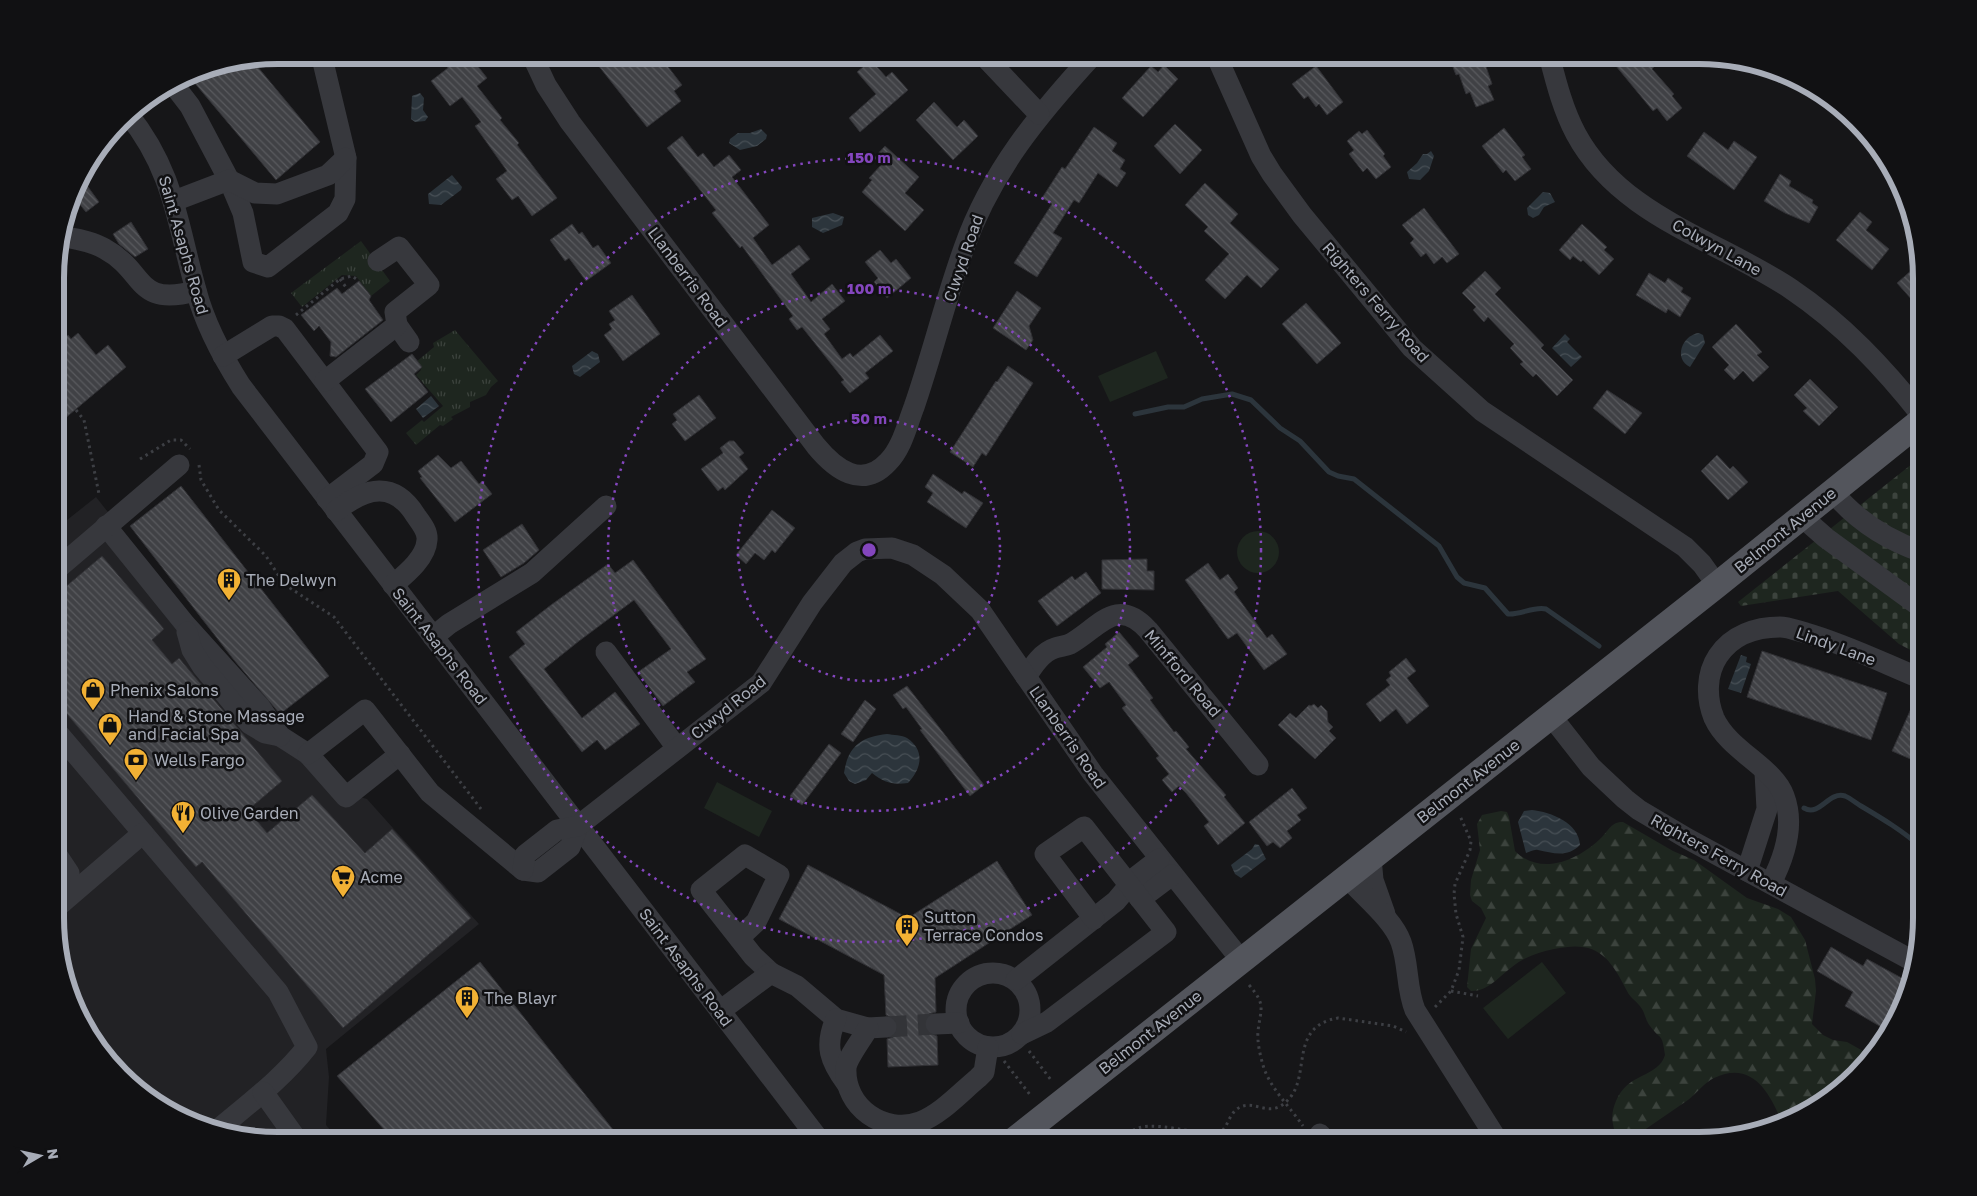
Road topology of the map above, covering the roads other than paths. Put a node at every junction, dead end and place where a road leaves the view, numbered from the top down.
1 (323, 64) edge
2 (536, 64) edge
3 (992, 64) edge
4 (1085, 64) edge
5 (1220, 64) edge
6 (1552, 64) edge
7 (177, 89) edge
8 (1040, 114) junction
9 (132, 121) edge
10 (346, 158) junction
11 (229, 180) junction
12 (174, 201) junction
13 (68, 238) edge
14 (378, 261) dead end
15 (196, 291) junction
16 (223, 356) junction
17 (325, 381) junction
18 (1913, 405) edge
19 (1913, 427) edge
20 (190, 458) road end
21 (866, 474) joint
22 (1832, 491) junction
23 (332, 505) junction
24 (606, 506) dead end
25 (1801, 516) junction
26 (106, 526) junction
27 (874, 548) joint
28 (1913, 548) edge
29 (64, 563) edge
30 (393, 585) junction
31 (1717, 585) junction
32 (1913, 599) edge
33 (433, 637) junction
34 (606, 652) dead end
35 (1913, 675) edge
36 (1026, 677) junction
37 (1551, 716) junction
38 (64, 740) edge
39 (678, 748) junction
40 (308, 754) junction
41 (400, 754) junction
42 (1258, 765) dead end
43 (1765, 773) junction
44 (578, 826) junction
45 (143, 833) junction
46 (1758, 841) junction
47 (1784, 852) junction
48 (1371, 858) junction
49 (64, 866) edge
50 (1166, 867) junction
51 (1747, 871) junction
52 (1347, 876) junction
53 (1771, 883) junction
54 (1135, 893) junction
55 (64, 901) edge
56 (1094, 919) junction
57 (1387, 919) junction
58 (740, 936) dead end
59 (1909, 959) edge
60 (1241, 960) junction
61 (771, 973) junction
62 (1016, 980) junction
63 (720, 1011) junction
64 (836, 1019) junction
65 (959, 1023) junction
66 (936, 1024) tunnel mouth
67 (1021, 1035) junction
68 (990, 1047) junction
69 (847, 1084) junction
70 (263, 1092) junction
71 (224, 1125) edge
72 (292, 1132) edge
73 (813, 1132) edge
74 (1024, 1132) edge
75 (1492, 1132) edge

1 - 10 street
2 - 21 street, Llanberris Road
3 - 8 street
4 - 8 street, Clwyd Road
5 - 31 street, Righters Ferry Road
6 - 18 street, Colwyn Lane
7 - 11 street
8 - 21 street, Clwyd Road
9 - 12 street, Saint Asaphs Road
10 - 11 street
10 - 11 street
11 - 12 street
12 - 15 street, Saint Asaphs Road
13 - 15 street
14 - 17 street
15 - 16 street, Saint Asaphs Road
16 - 17 street
16 - 23 street, Saint Asaphs Road
17 - 23 street
19 - 22 main road, Belmont Avenue
20 - 26 street
22 - 25 main road, Belmont Avenue
22 - 28 street
23 - 30 street, Saint Asaphs Road
23 - 30 street
24 - 33 street
25 - 31 main road, Belmont Avenue
25 - 32 street
26 - 29 street
26 - 40 street
27 - 36 street, Llanberris Road
27 - 39 street, Clwyd Road
30 - 33 street, Saint Asaphs Road
31 - 37 main road, Belmont Avenue
33 - 44 street, Saint Asaphs Road
34 - 39 street
35 - 43 street, Lindy Lane
36 - 42 street, Minfford Road
36 - 50 street, Llanberris Road
37 - 48 main road, Belmont Avenue
37 - 51 street, Righters Ferry Road
38 - 45 street
39 - 44 street, Clwyd Road
40 - 41 street
40 - 41 street
41 - 44 street
43 - 46 street
43 - 47 street, Lindy Lane
44 - 63 street, Saint Asaphs Road
45 - 55 street
45 - 70 street
46 - 47 street
46 - 51 street
47 - 53 street, Lindy Lane
48 - 52 main road, Belmont Avenue
48 - 57 street
49 - 55 street
50 - 54 street
50 - 60 street, Llanberris Road
51 - 53 street, Righters Ferry Road
52 - 57 street
52 - 60 main road, Belmont Avenue
53 - 59 street, Righters Ferry Road
54 - 56 street
54 - 56 street
54 - 67 street
56 - 62 street
57 - 75 street
58 - 61 street
60 - 74 main road, Belmont Avenue
61 - 63 street
61 - 64 street
62 - 65 street
62 - 67 street
63 - 73 street, Saint Asaphs Road
64 - 69 street
64 - 69 street
65 - 66 street
65 - 68 street
67 - 68 street
68 - 69 street
70 - 71 street
70 - 72 street

